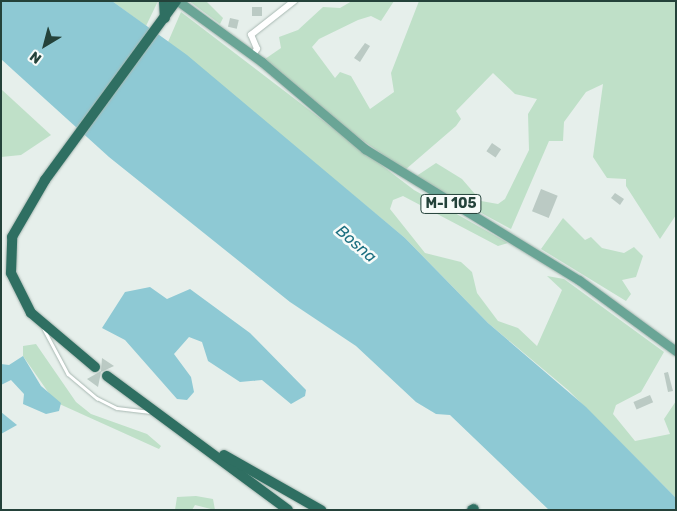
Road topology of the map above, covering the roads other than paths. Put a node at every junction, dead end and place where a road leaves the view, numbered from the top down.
1 (164, 1) edge
2 (177, 1) edge
3 (294, 1) edge
4 (165, 18) junction
5 (253, 55) junction
6 (43, 325) junction
7 (676, 351) edge
8 (95, 368) dead end
9 (107, 376) dead end
10 (158, 413) junction
11 (182, 430) junction
12 (240, 474) junction
13 (277, 510) edge
14 (288, 510) edge
15 (321, 510) edge

1 - 4 highway
2 - 4 highway
2 - 5 main road, M-I 105
3 - 5 street
4 - 6 highway
5 - 7 main road, M-I 105
6 - 8 highway
6 - 10 lane
9 - 10 highway
10 - 11 highway
11 - 12 highway
11 - 15 highway
12 - 13 highway
12 - 14 highway

